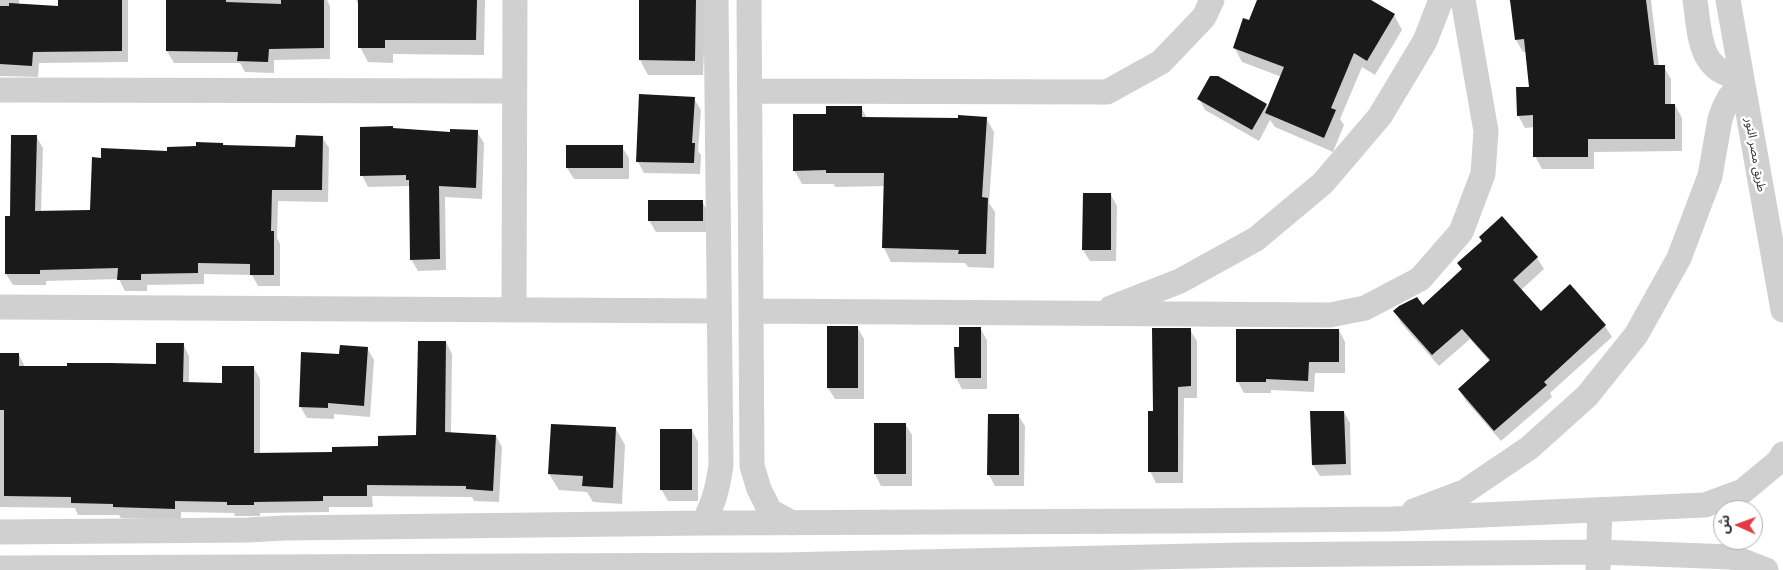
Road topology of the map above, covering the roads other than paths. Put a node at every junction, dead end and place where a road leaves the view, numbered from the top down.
1 (515, 0) edge
2 (716, 0) edge
3 (749, 0) edge
4 (1212, 0) edge
5 (1441, 0) edge
6 (1463, 0) edge
7 (1695, 0) edge
8 (1728, 0) edge
9 (1741, 80) junction
10 (0, 90) edge
11 (514, 91) junction
12 (750, 91) junction
13 (0, 308) edge
14 (514, 310) junction
15 (1783, 310) edge
16 (719, 311) junction
17 (752, 311) junction
18 (1098, 314) junction
19 (1783, 454) edge
20 (1600, 510) junction
21 (1393, 519) junction
22 (1179, 521) junction
23 (703, 523) junction
24 (792, 523) junction
25 (247, 530) junction
26 (0, 532) edge
27 (1180, 556) junction
28 (1598, 561) edge
29 (781, 567) edge
30 (0, 568) edge
31 (249, 568) junction
32 (1766, 570) edge

1 - 11 street
2 - 16 street
3 - 12 street
4 - 12 street
5 - 18 street
6 - 18 street
7 - 9 street
8 - 9 street, طريق مصر النور
9 - 15 street, طريق مصر النور
9 - 21 street
10 - 11 street
11 - 14 street
12 - 17 street
13 - 14 street
14 - 16 street
16 - 23 street
17 - 18 street
17 - 24 street
19 - 20 street
20 - 21 street
20 - 28 street
21 - 22 street
22 - 24 street
22 - 27 street
23 - 24 street
23 - 25 street
25 - 26 street
25 - 31 street
27 - 28 street
27 - 29 street
28 - 32 street
29 - 31 street
30 - 31 street

